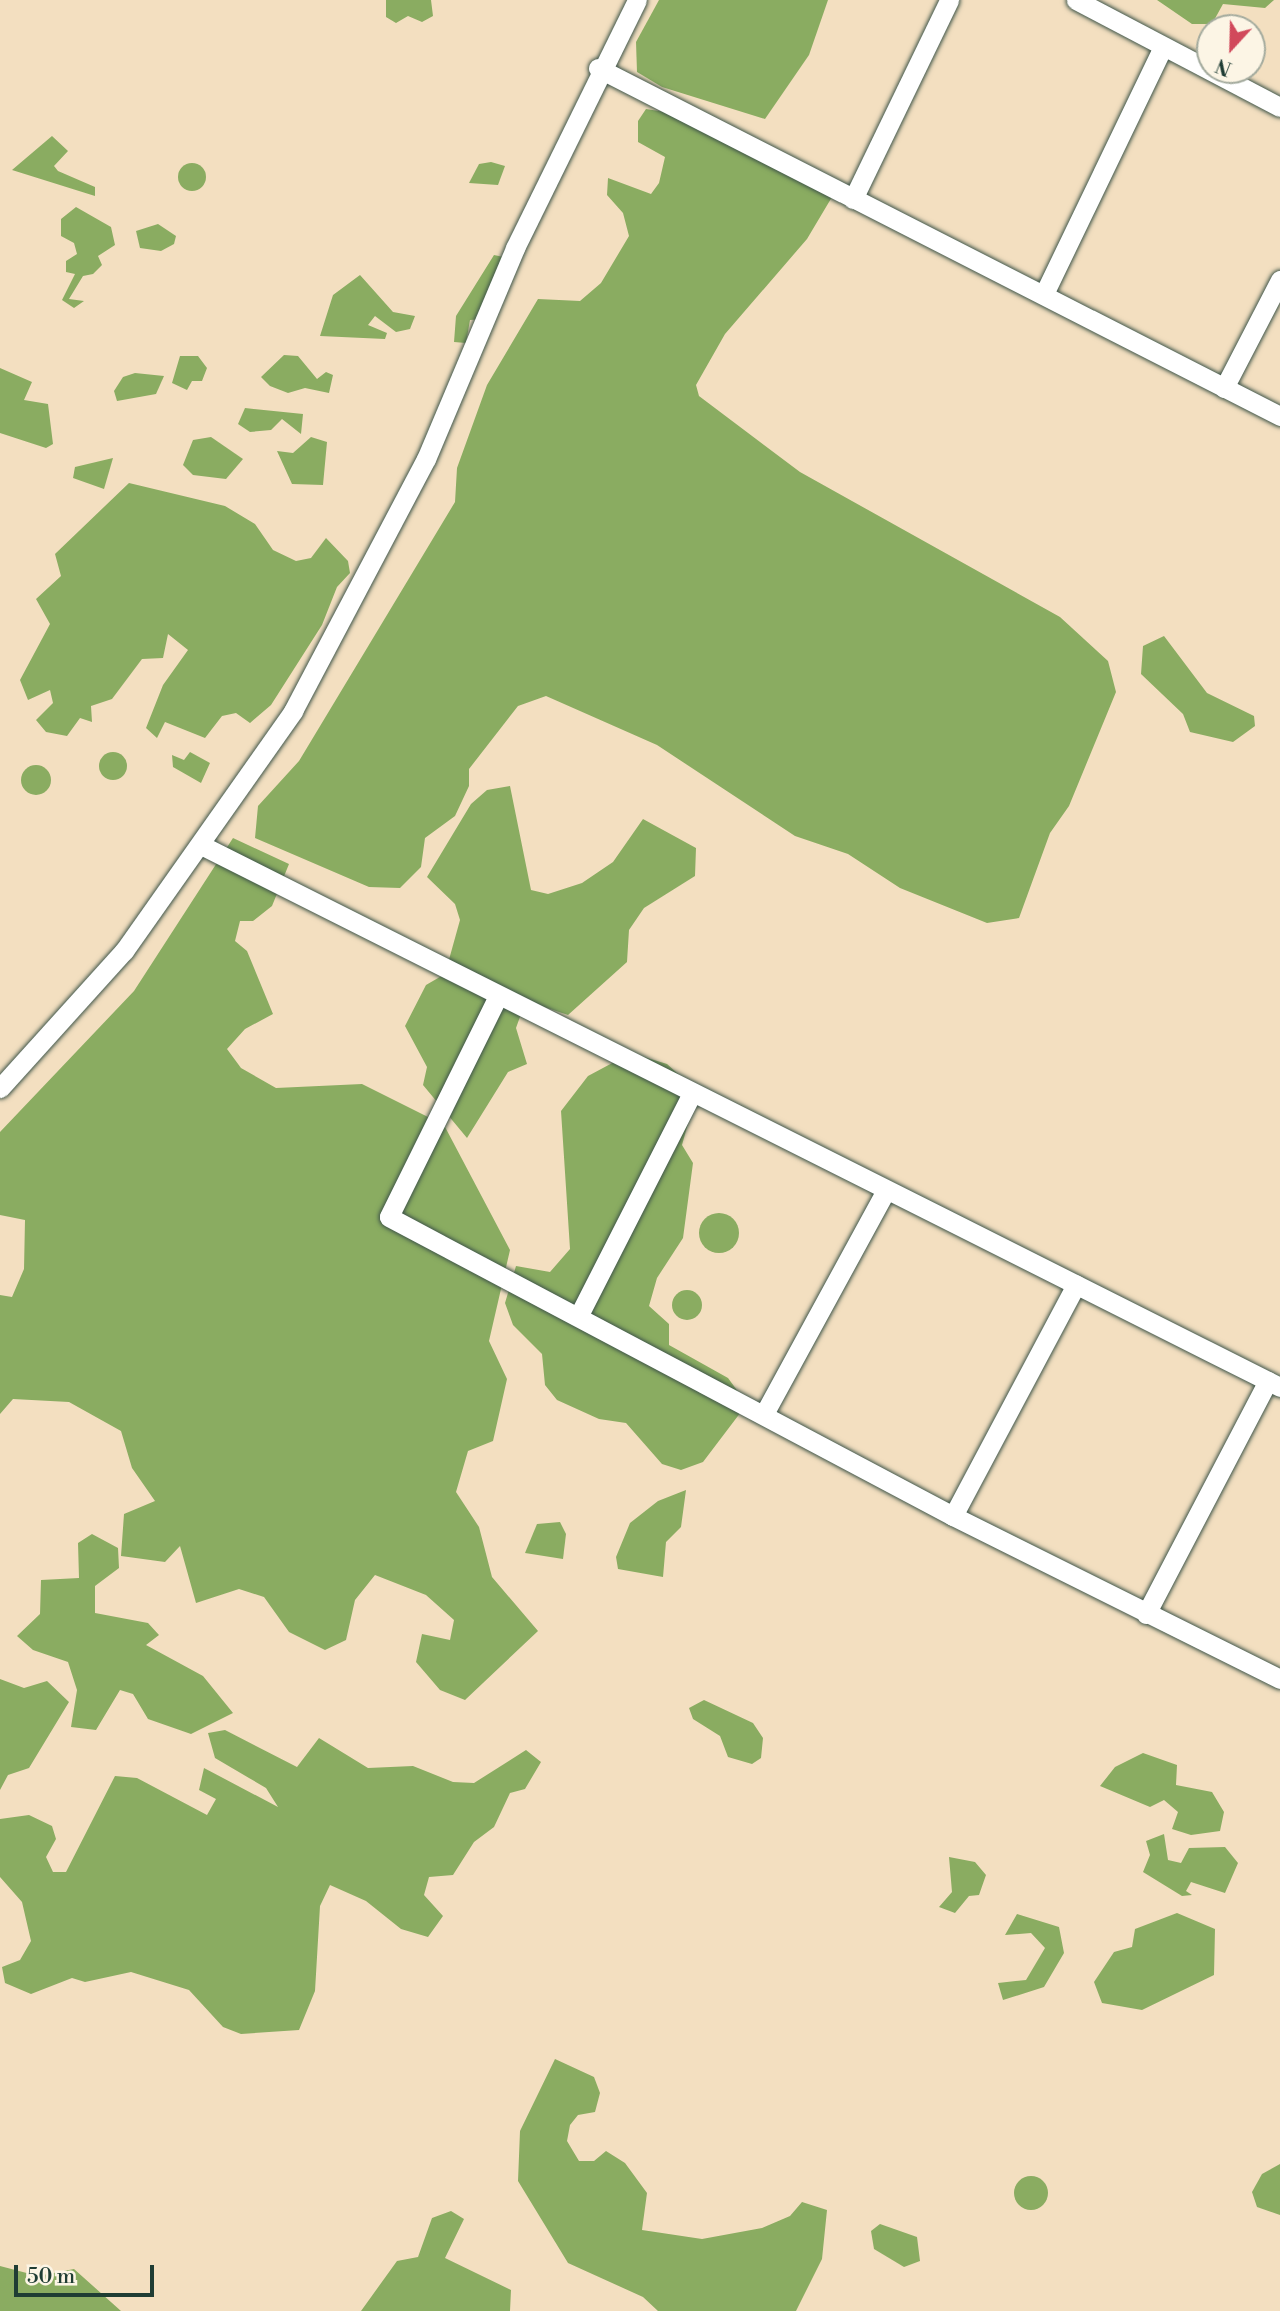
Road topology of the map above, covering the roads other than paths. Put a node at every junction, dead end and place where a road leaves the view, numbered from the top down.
1 (637, 0) edge
2 (949, 0) edge
3 (1076, 0) edge
4 (1163, 47) junction
5 (598, 68) junction
6 (1280, 107) edge
7 (853, 199) junction
8 (1280, 280) edge
9 (1044, 295) junction
10 (1224, 388) junction
11 (1280, 416) edge
12 (203, 846) junction
13 (498, 996) junction
14 (0, 1088) edge
15 (692, 1093) junction
16 (886, 1190) junction
17 (1076, 1285) junction
18 (579, 1315) junction
19 (1274, 1384) edge
20 (764, 1414) junction
21 (953, 1516) junction
22 (1146, 1614) junction
23 (1280, 1679) edge

1 - 5 street
2 - 7 street
3 - 4 street
4 - 6 street
4 - 9 street
5 - 7 street
5 - 12 street
7 - 9 street
8 - 10 street
9 - 10 street
10 - 11 street
12 - 13 street
12 - 14 street
13 - 15 street
13 - 18 street
15 - 16 street
15 - 18 street
16 - 17 street
16 - 20 street
17 - 19 street
17 - 21 street
18 - 20 street
19 - 22 street
20 - 21 street
21 - 22 street
22 - 23 street

